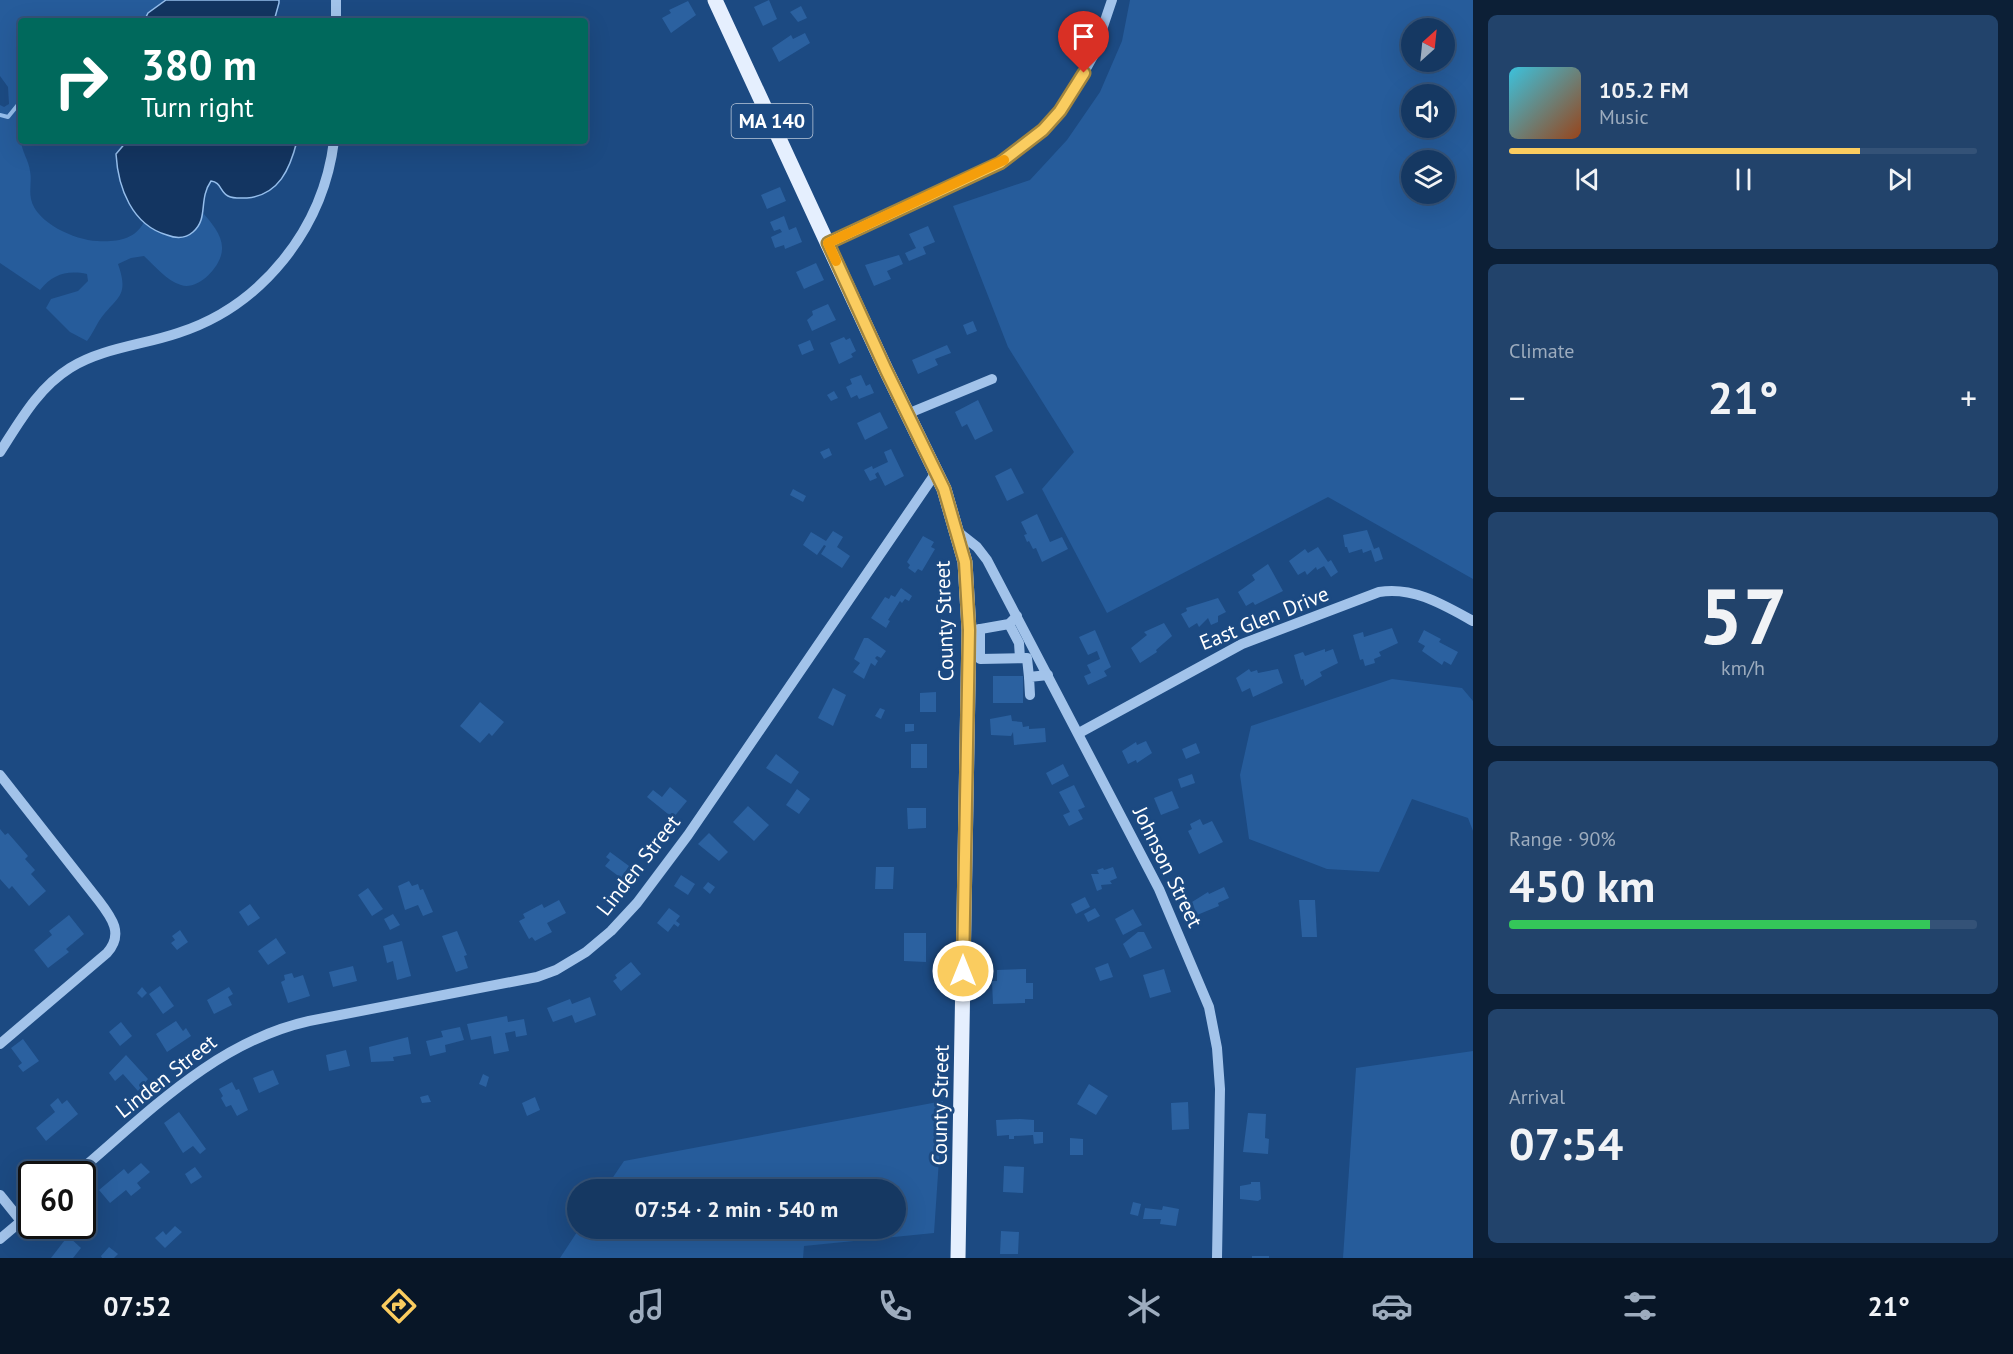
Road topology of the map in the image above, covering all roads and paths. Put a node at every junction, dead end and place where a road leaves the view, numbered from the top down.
1 (336, 0) edge
2 (715, 0) edge
3 (1112, 0) edge
4 (336, 18) edge
5 (333, 144) edge
6 (828, 243) junction
7 (992, 379) dead end
8 (907, 414) junction
9 (0, 452) edge
10 (935, 474) junction
11 (958, 531) junction
12 (1013, 620) junction
13 (1473, 621) edge
14 (974, 630) junction
15 (1020, 658) junction
16 (1048, 675) junction
17 (1029, 677) junction
18 (1030, 694) dead end
19 (1079, 733) junction
20 (0, 775) edge
21 (0, 1044) edge
22 (92, 1161) edge
23 (0, 1195) edge
24 (18, 1217) edge
25 (18, 1223) edge
26 (1, 1237) edge
27 (958, 1258) edge
28 (1217, 1258) edge

1 - 4 street
2 - 6 main road, County Street / MA 140
3 - 6 street
5 - 9 street
6 - 8 main road, County Street / MA 140
7 - 8 street
8 - 10 main road, County Street / MA 140
10 - 11 main road, County Street / MA 140
10 - 22 street, Linden Street
11 - 12 street, Johnson Street
11 - 14 main road, County Street / MA 140
12 - 14 street
12 - 15 street
12 - 16 street, Johnson Street
13 - 19 street, East Glen Drive
14 - 15 street
14 - 27 main road, County Street / MA 140
15 - 17 street
16 - 17 street
16 - 19 street, Johnson Street
17 - 18 street
19 - 28 street, Johnson Street
20 - 21 street
23 - 24 street
25 - 26 street

